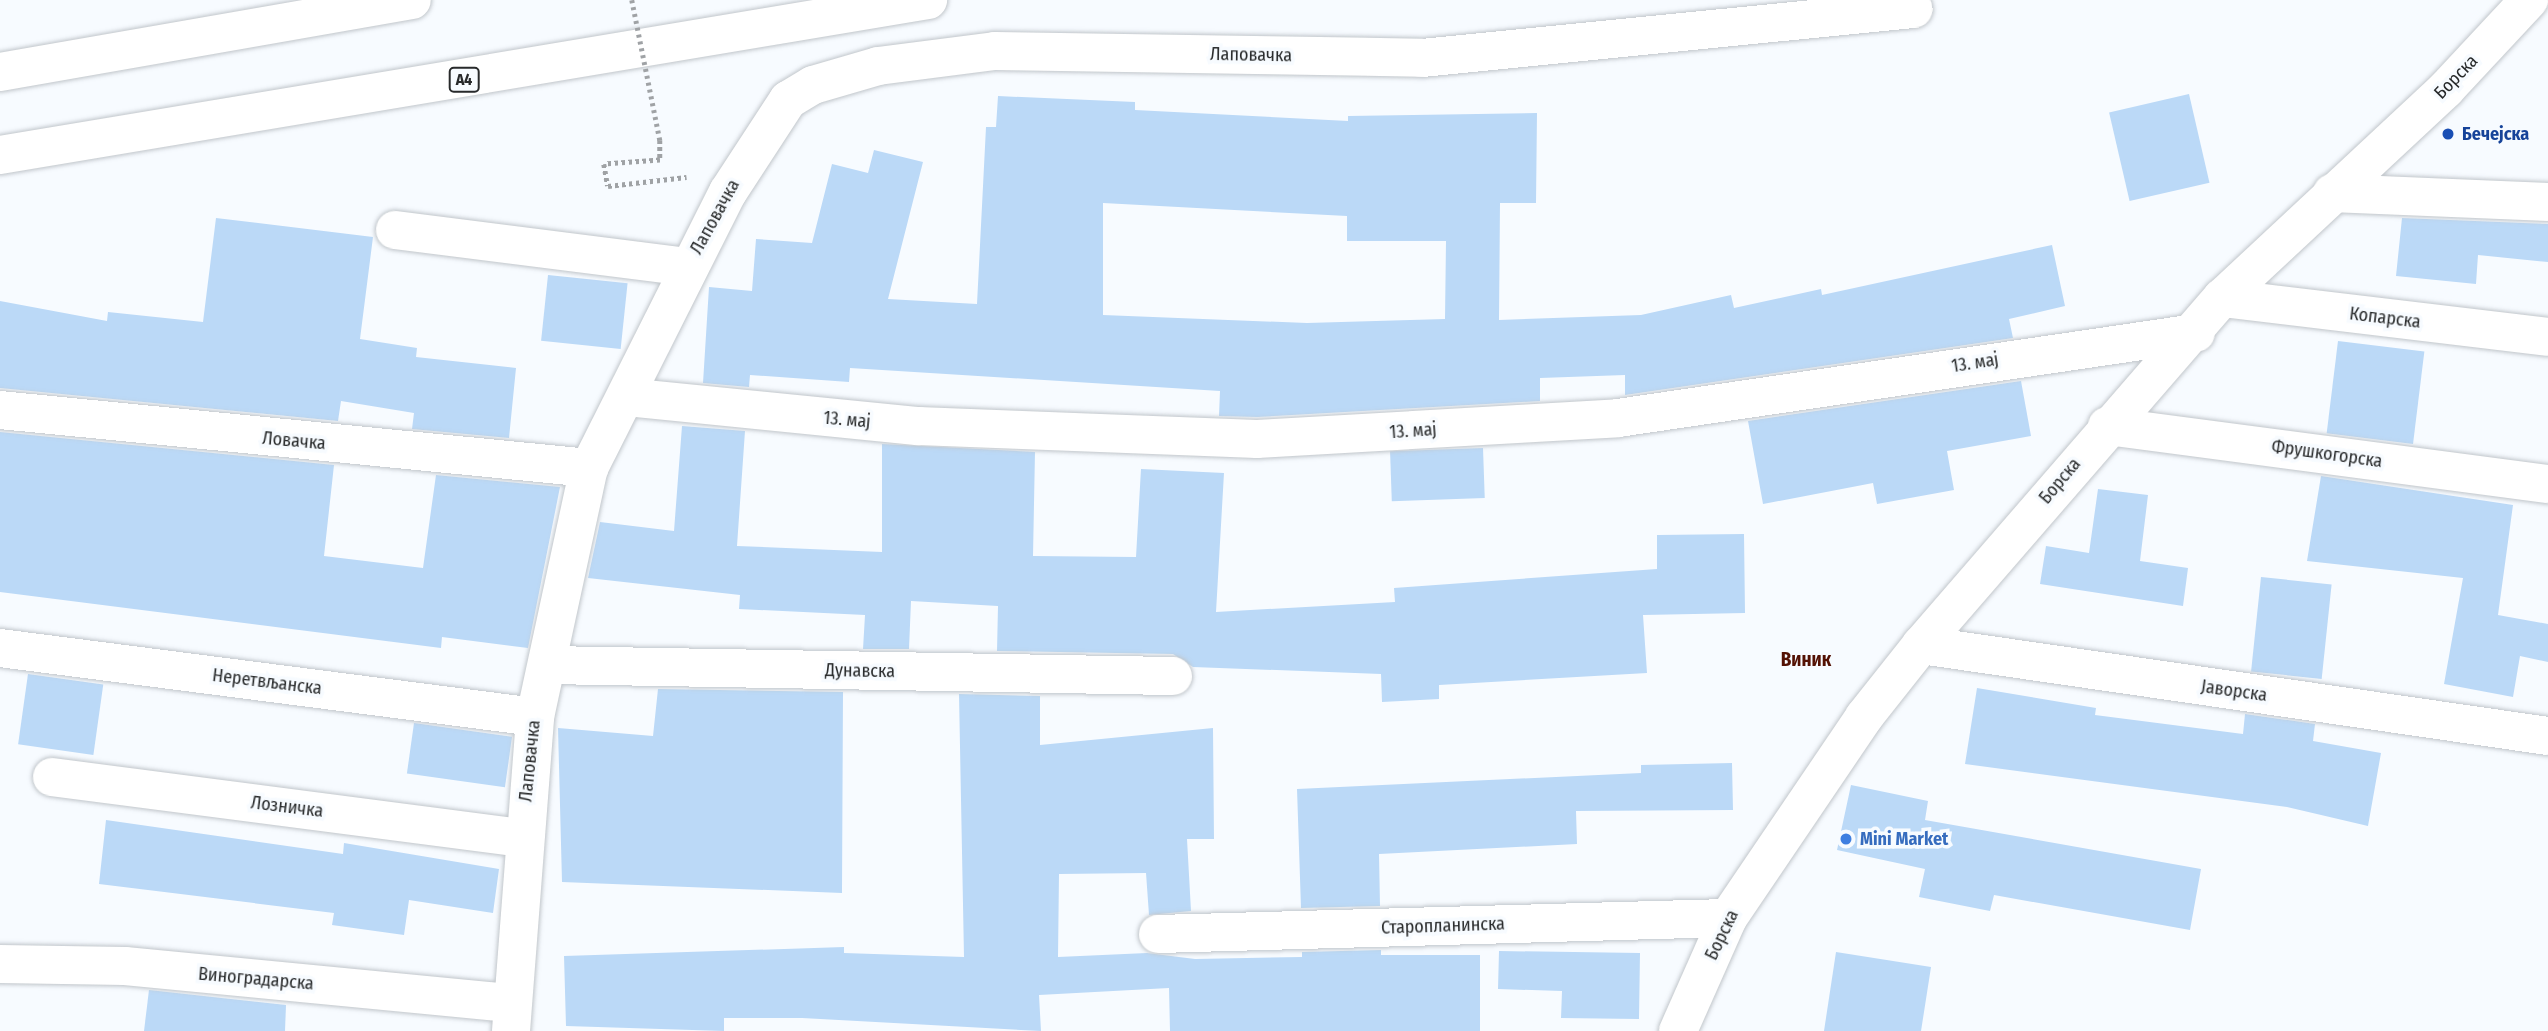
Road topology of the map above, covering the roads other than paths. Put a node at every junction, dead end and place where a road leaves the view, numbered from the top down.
1 (412, 0) edge
2 (928, 0) edge
3 (2529, 0) edge
4 (1914, 9) dead end
5 (0, 72) edge
6 (0, 155) edge
7 (2332, 193) junction
8 (2548, 202) edge
9 (395, 230) dead end
10 (687, 267) junction
11 (2222, 298) junction
12 (2196, 333) junction
13 (2548, 337) edge
14 (626, 397) junction
15 (0, 410) edge
16 (2107, 426) junction
17 (589, 468) junction
18 (2548, 484) edge
19 (1921, 645) junction
20 (0, 648) edge
21 (547, 665) junction
22 (1173, 676) dead end
23 (534, 717) junction
24 (2548, 736) edge
25 (52, 777) dead end
26 (522, 838) junction
27 (1728, 918) junction
28 (1158, 934) dead end
29 (0, 964) edge
30 (511, 1017) edge
31 (1678, 1031) edge

1 - 5 main road
2 - 6 main road, A4
3 - 7 main road, Борска
4 - 10 main road, Лаповачка
7 - 8 main road
7 - 11 main road, Борска
9 - 10 main road, Лаповачка
10 - 14 main road, Лаповачка
11 - 12 main road, Борска
11 - 13 main road, Копарска
12 - 14 main road, 13. мај
12 - 16 main road, Борска
14 - 17 main road, Лаповачка
15 - 17 main road, Ловачка
16 - 18 main road, Фрушкогорска
16 - 19 main road, Борска
17 - 21 main road, Лаповачка
19 - 24 main road, Јаворска
19 - 27 main road, Борска
20 - 23 main road, Неретвљанска
21 - 22 main road, Дунавска
21 - 23 main road, Лаповачка
23 - 26 main road, Лаповачка
25 - 26 main road, Лозничка
26 - 30 main road, Лаповачка
27 - 28 main road, Старопланинска
27 - 31 main road, Борска
29 - 30 main road, Виноградарска

